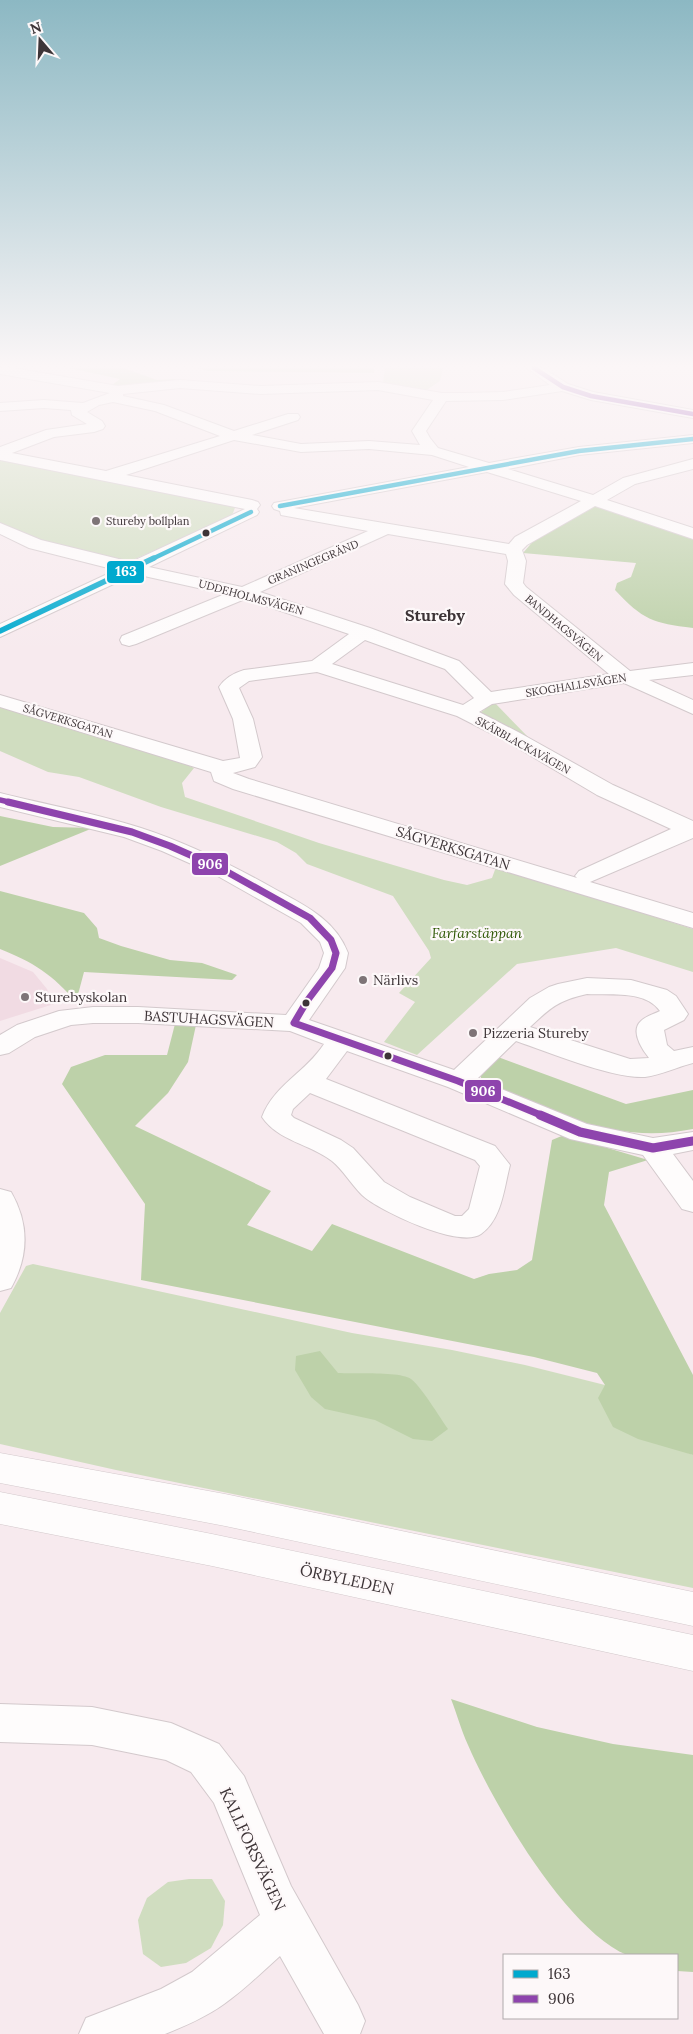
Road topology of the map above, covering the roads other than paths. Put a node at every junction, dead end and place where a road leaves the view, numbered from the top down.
1 (46, 463) edge
2 (149, 463) edge
3 (472, 463) edge
4 (517, 463) edge
5 (693, 464) edge
6 (489, 468) junction
7 (107, 476) junction
8 (592, 500) junction
9 (251, 508) junction
10 (281, 508) junction
11 (0, 528) edge
12 (386, 529) junction
13 (693, 534) edge
14 (513, 549) junction
15 (131, 568) junction
16 (244, 593) junction
17 (0, 631) edge
18 (363, 632) junction
19 (129, 640) dead end
20 (318, 666) junction
21 (693, 670) edge
22 (626, 677) junction
23 (486, 698) junction
24 (0, 700) edge
25 (693, 708) edge
26 (464, 712) junction
27 (222, 768) junction
28 (0, 800) edge
29 (692, 830) edge
30 (587, 876) junction
31 (693, 908) edge
32 (693, 921) edge
33 (294, 1023) junction
34 (512, 1030) junction
35 (340, 1040) junction
36 (0, 1047) edge
37 (683, 1057) edge
38 (306, 1081) junction
39 (458, 1081) junction
40 (693, 1141) edge
41 (653, 1148) junction
42 (0, 1199) edge
43 (693, 1202) edge
44 (0, 1280) edge
45 (0, 1468) edge
46 (0, 1508) edge
47 (693, 1609) edge
48 (693, 1653) edge
49 (0, 1723) edge
50 (287, 1922) junction
51 (335, 2030) edge
52 (102, 2034) edge

1 - 7 street
2 - 7 street
3 - 6 street
4 - 6 street
5 - 8 street
6 - 8 street
6 - 10 street
7 - 9 street
8 - 13 street
8 - 14 street
9 - 10 street
9 - 15 street
10 - 12 street
11 - 15 street, UDDEHOLMSVÄGEN
12 - 14 street
12 - 16 street, GRANINGEGRÄND
14 - 22 street, BANDHAGSVÄGEN
15 - 16 street, UDDEHOLMSVÄGEN
15 - 17 street
16 - 18 street, UDDEHOLMSVÄGEN
16 - 19 street, GRANINGEGRÄND
18 - 20 street
18 - 23 street, UDDEHOLMSVÄGEN
20 - 26 street, SKÄRBLACKAVÄGEN
20 - 27 street
21 - 22 street, SKOGHALLSVÄGEN
22 - 23 street, SKOGHALLSVÄGEN
22 - 25 street, BANDHAGSVÄGEN
23 - 26 street, SKOGHALLSVÄGEN
24 - 27 street, SÅGVERKSGATAN
26 - 29 street, SKÄRBLACKAVÄGEN
27 - 30 street, SÅGVERKSGATAN
27 - 32 street, SÅGVERKSGATAN
28 - 33 street, BASTUHAGSVÄGEN
29 - 30 street
30 - 31 street, SÅGVERKSGATAN
33 - 35 street
33 - 36 street, BASTUHAGSVÄGEN
34 - 37 street
34 - 37 street
34 - 39 street
35 - 38 street
35 - 39 street
38 - 38 street
39 - 41 street
40 - 41 street
41 - 43 street
42 - 44 street
45 - 47 main road
46 - 48 main road, ÖRBYLEDEN
49 - 50 street, KALLFORSVÄGEN
50 - 51 street, KALLFORSVÄGEN
50 - 52 street

